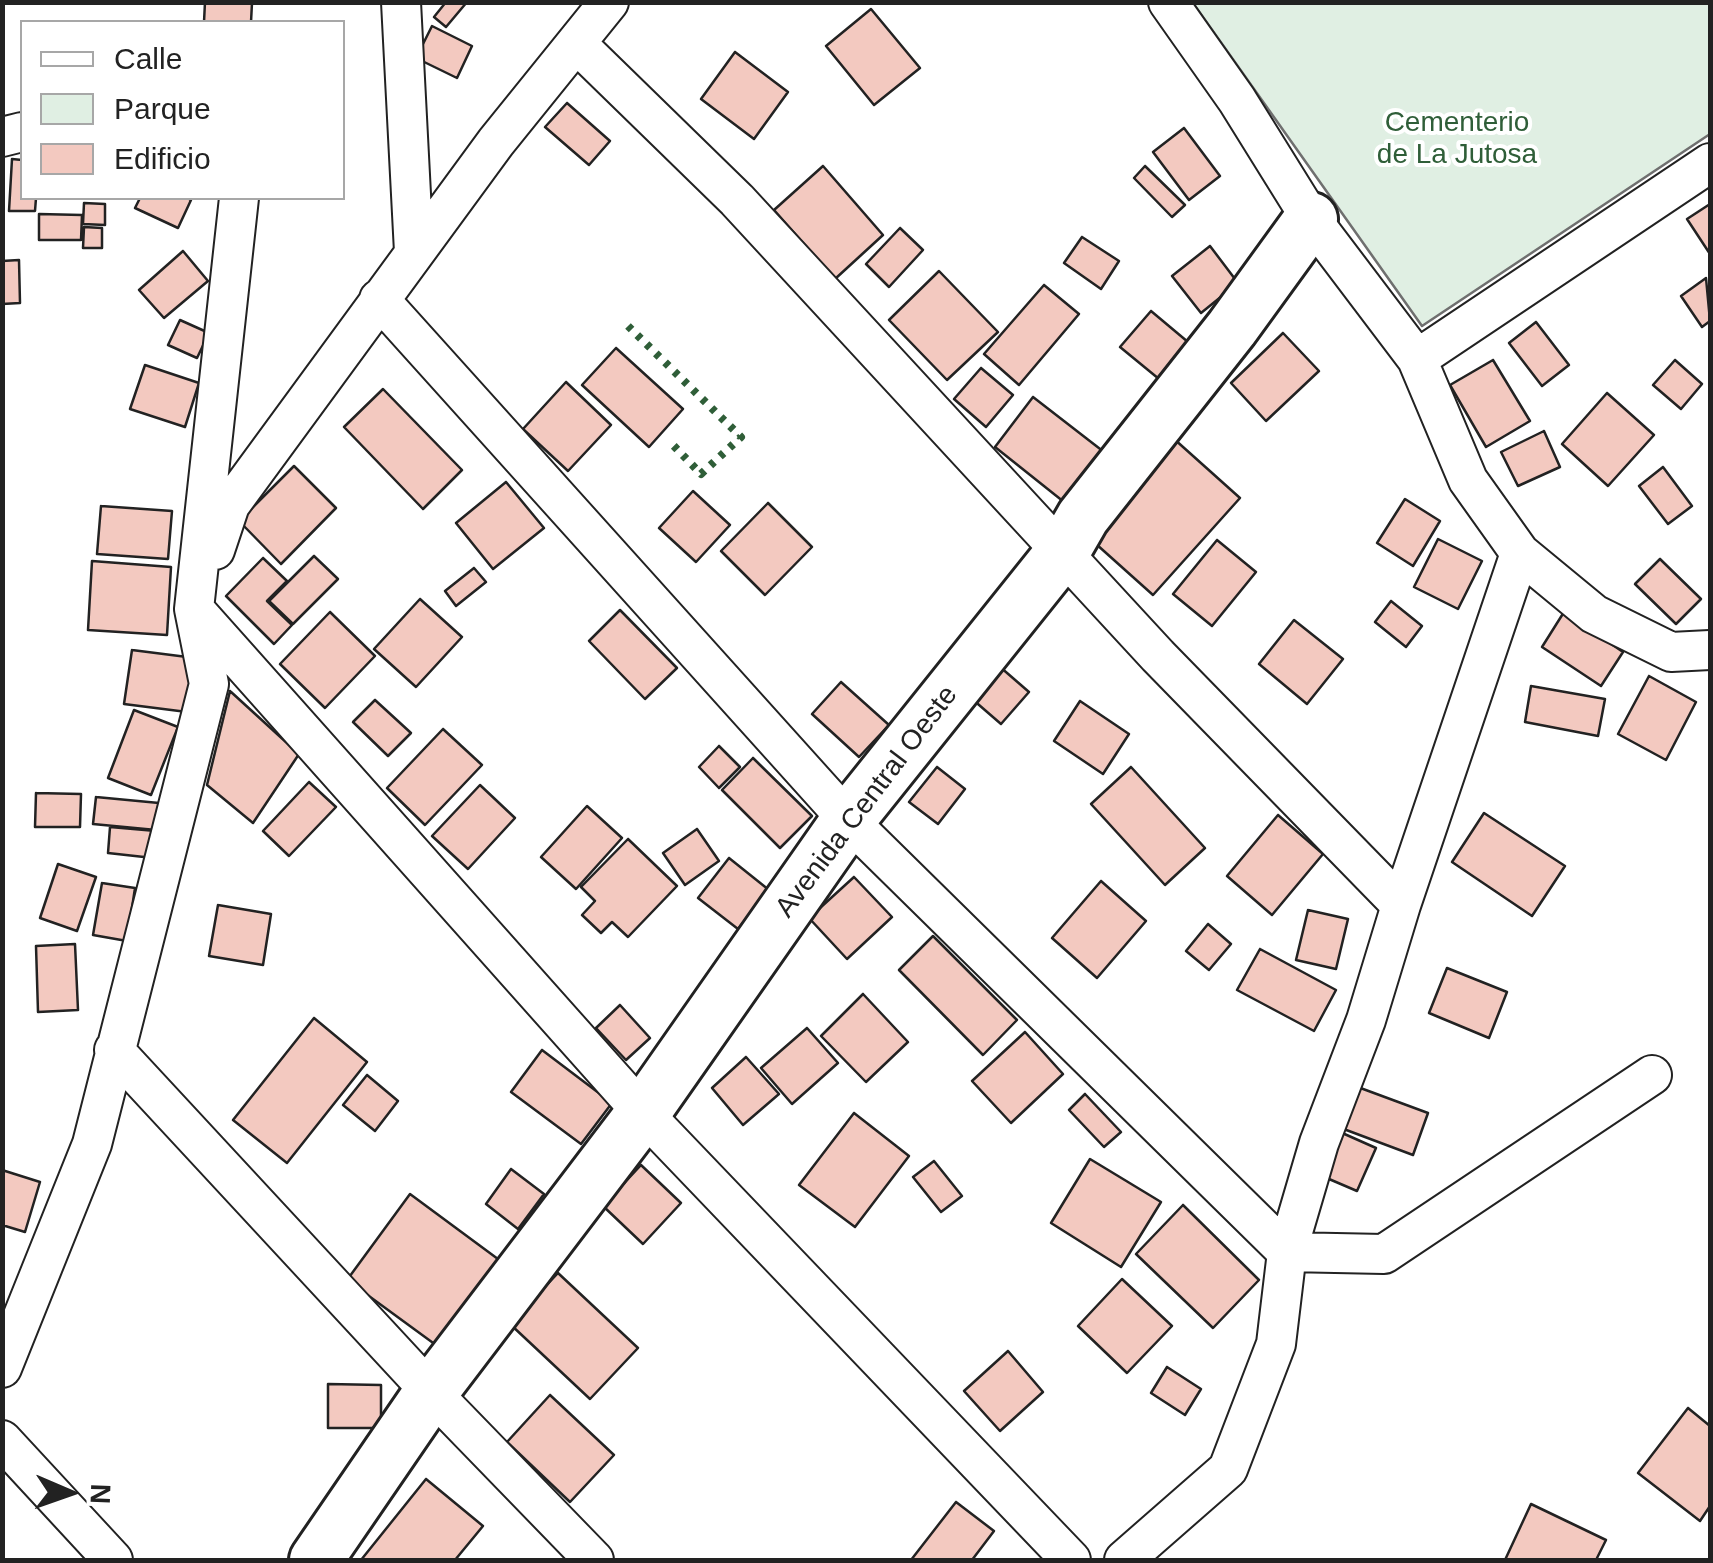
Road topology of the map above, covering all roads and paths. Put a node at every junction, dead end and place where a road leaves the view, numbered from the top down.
1 (401, 2) edge
2 (608, 2) edge
3 (1168, 2) edge
4 (577, 44) junction
5 (1710, 162) edge
6 (239, 200) edge
7 (1311, 219) junction
8 (414, 252) junction
9 (379, 299) junction
10 (1417, 359) junction
11 (1064, 550) junction
12 (1520, 553) junction
13 (194, 609) junction
14 (1710, 650) edge
15 (848, 820) junction
16 (1402, 904) junction
17 (114, 1050) junction
18 (1652, 1074) dead end
19 (644, 1112) junction
20 (1288, 1252) junction
21 (2, 1368) edge
22 (431, 1392) junction
23 (2, 1440) edge
24 (113, 1560) edge
25 (316, 1560) edge
26 (594, 1560) edge
27 (1072, 1560) edge
28 (1124, 1560) edge

1 - 8 street
2 - 4 street
3 - 7 street
4 - 8 street
4 - 11 street
5 - 10 street
6 - 13 street
7 - 10 street
7 - 11 street, Avenida Central Oeste
8 - 9 street
9 - 13 street
9 - 15 street
10 - 12 street
11 - 15 street, Avenida Central Oeste
11 - 16 street
12 - 14 street
12 - 16 street
13 - 17 street
13 - 19 street
15 - 19 street, Avenida Central Oeste
15 - 20 street
16 - 20 street
17 - 21 street
17 - 22 street
18 - 20 street
19 - 22 street, Avenida Central Oeste
19 - 27 street
20 - 28 street
22 - 25 street, Avenida Central Oeste
22 - 26 street
23 - 24 street

